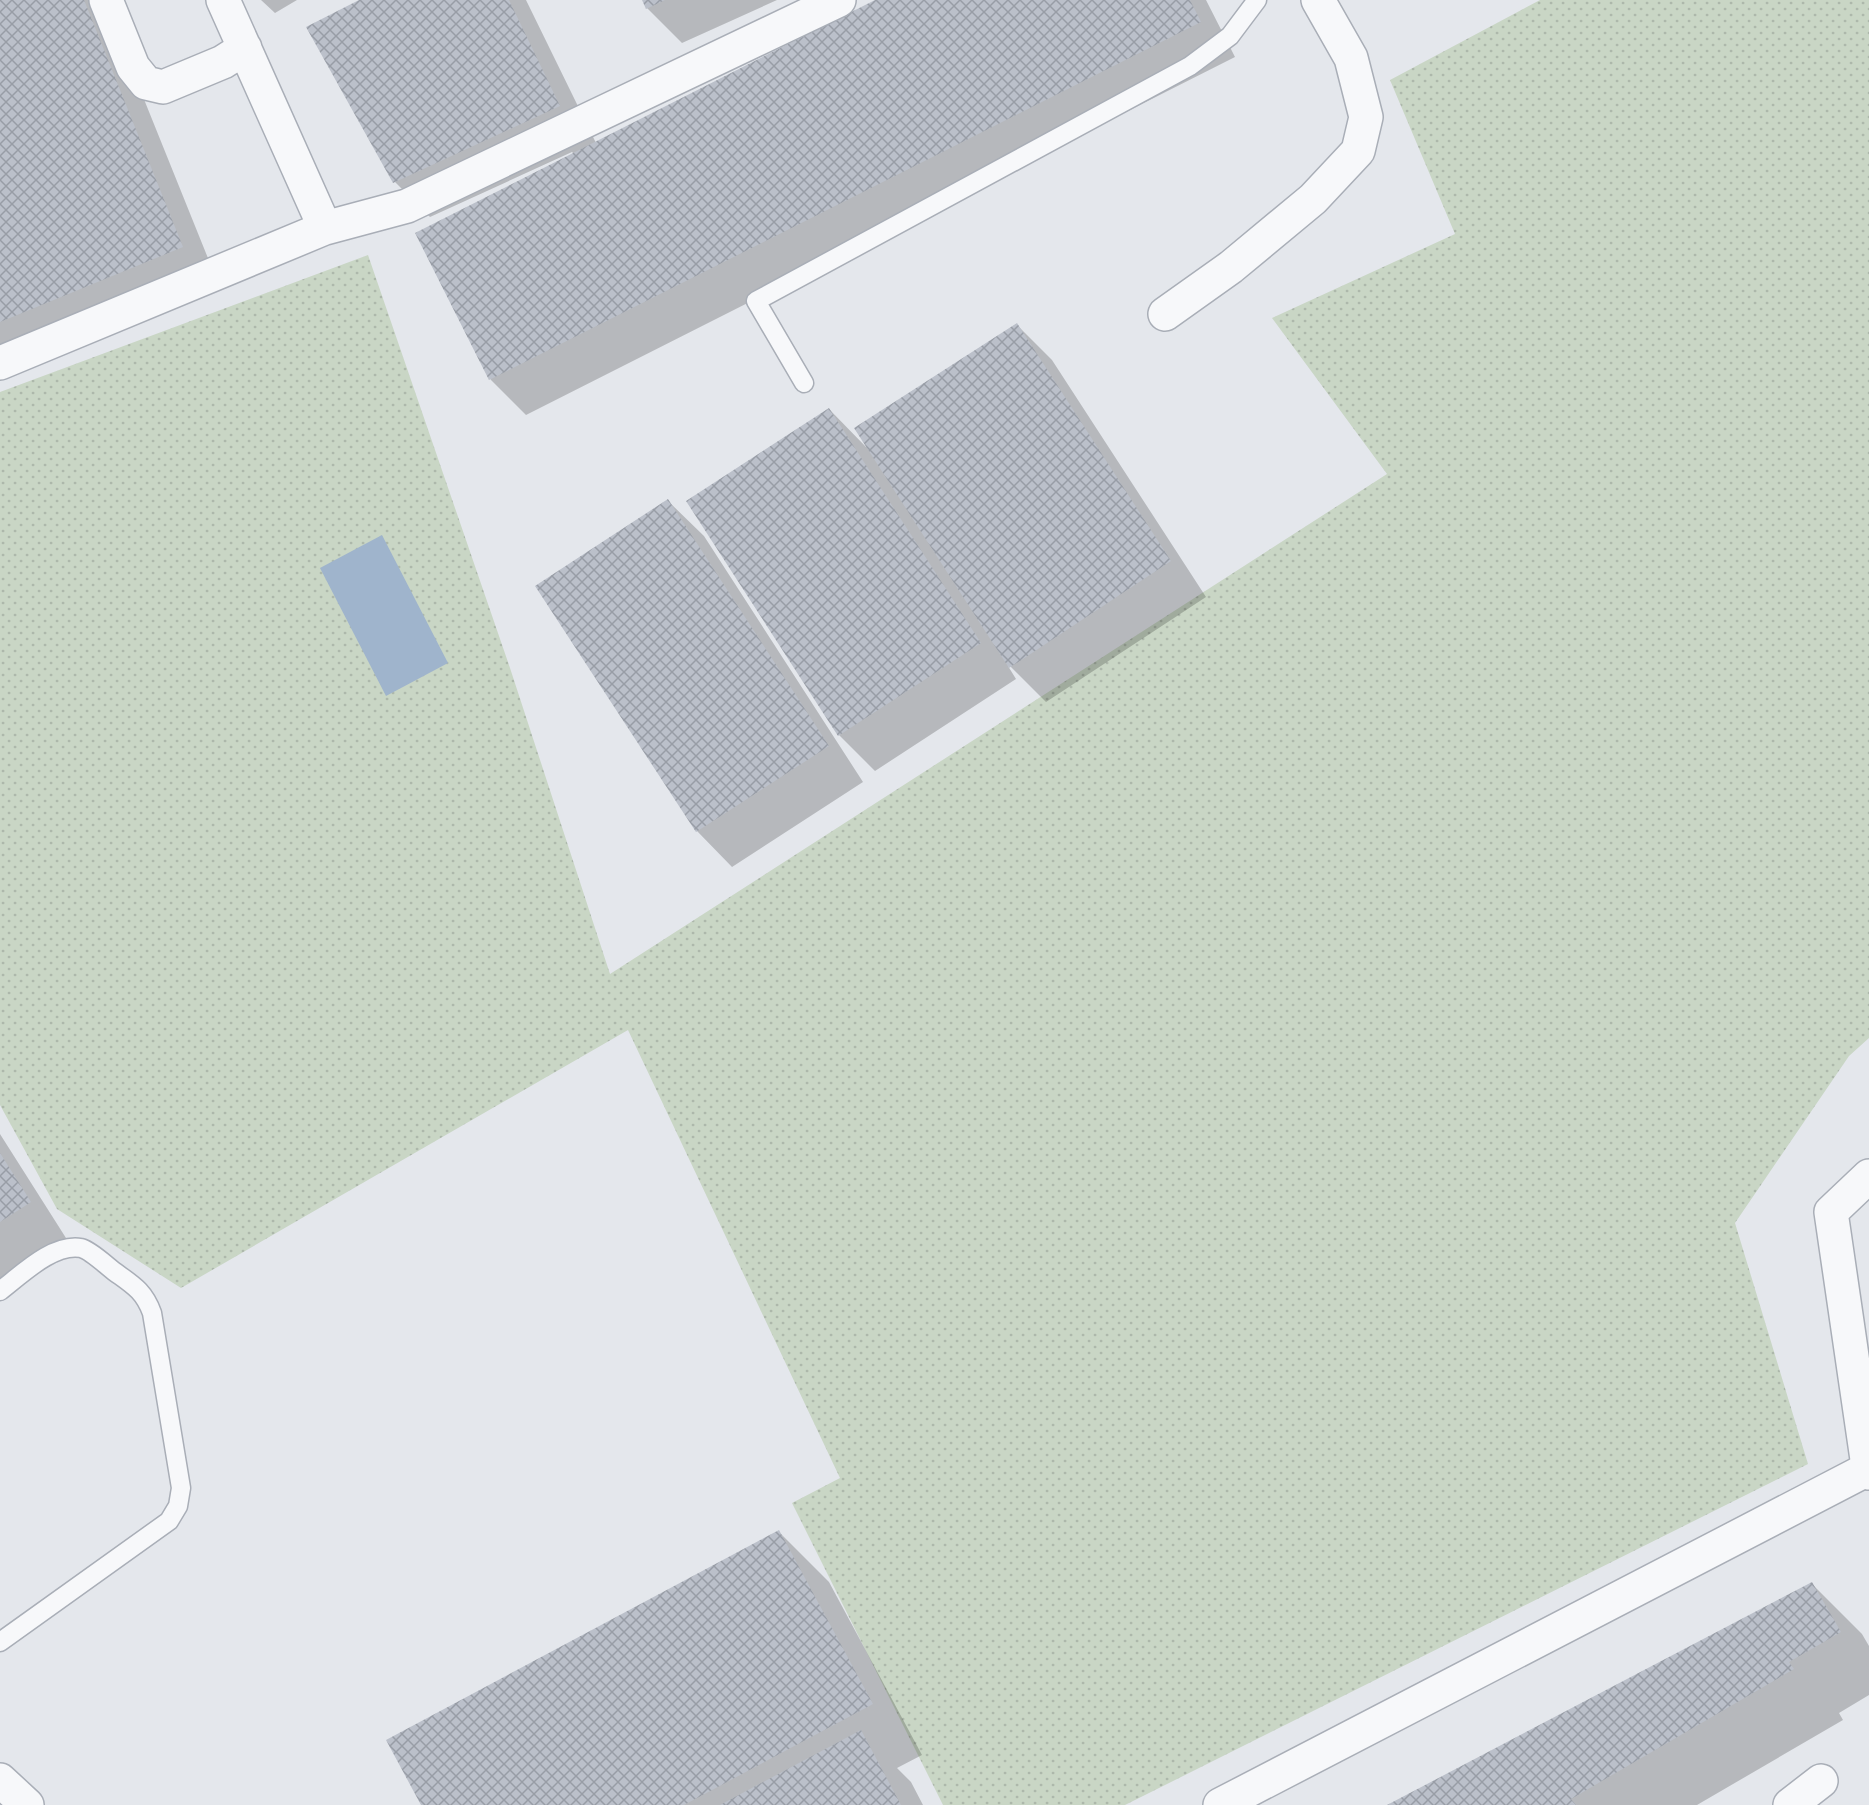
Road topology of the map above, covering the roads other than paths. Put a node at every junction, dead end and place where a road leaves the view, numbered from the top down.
1 (106, 0) edge
2 (223, 0) edge
3 (839, 0) edge
4 (1257, 0) edge
5 (1318, 0) edge
6 (244, 48) junction
7 (325, 228) junction
8 (1165, 314) dead end
9 (0, 363) edge
10 (804, 383) dead end
11 (1869, 1176) edge
12 (0, 1291) edge
13 (1868, 1471) edge
14 (0, 1642) edge
15 (0, 1780) edge
16 (1821, 1781) dead end
17 (27, 1805) edge
18 (1220, 1805) edge
19 (1790, 1805) edge

1 - 6 street
2 - 6 street
3 - 7 street
4 - 10 lane
5 - 8 street
6 - 7 street
7 - 9 street
11 - 13 street
12 - 14 lane
13 - 18 street
15 - 17 street
16 - 19 street

